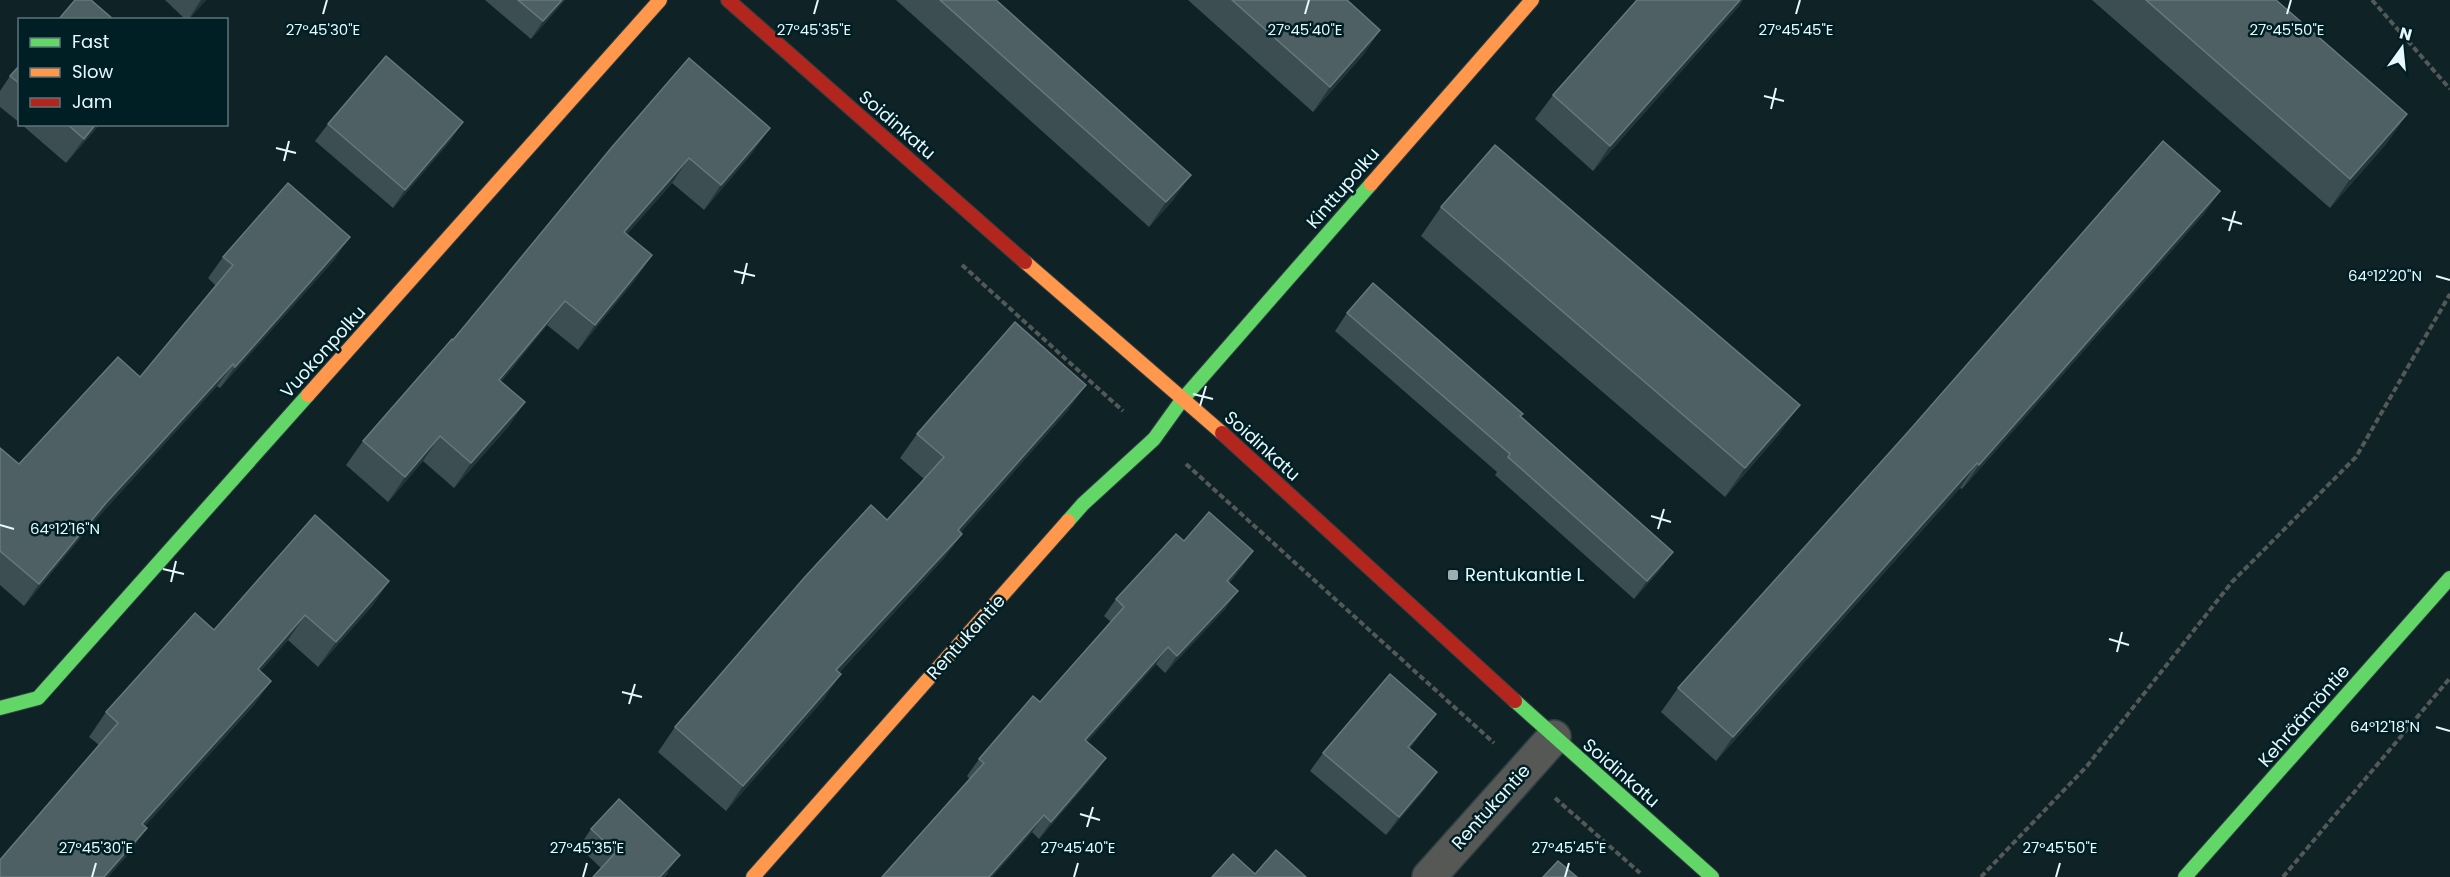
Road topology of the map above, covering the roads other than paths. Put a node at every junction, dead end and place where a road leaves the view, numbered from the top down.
1 (660, 0) edge
2 (728, 0) edge
3 (1532, 0) edge
4 (1182, 400) junction
5 (2450, 578) edge
6 (0, 708) edge
7 (1554, 737) junction
8 (753, 877) edge
9 (1429, 877) edge
10 (1712, 877) edge
11 (2186, 877) edge

1 - 6 street, Vuokonpolku
2 - 4 street, Soidinkatu
3 - 4 street, Kinttupolku
4 - 7 street, Soidinkatu
4 - 8 street, Rentukantie
5 - 11 street, Kehräämöntie
7 - 9 street, Rentukantie
7 - 10 street, Soidinkatu

